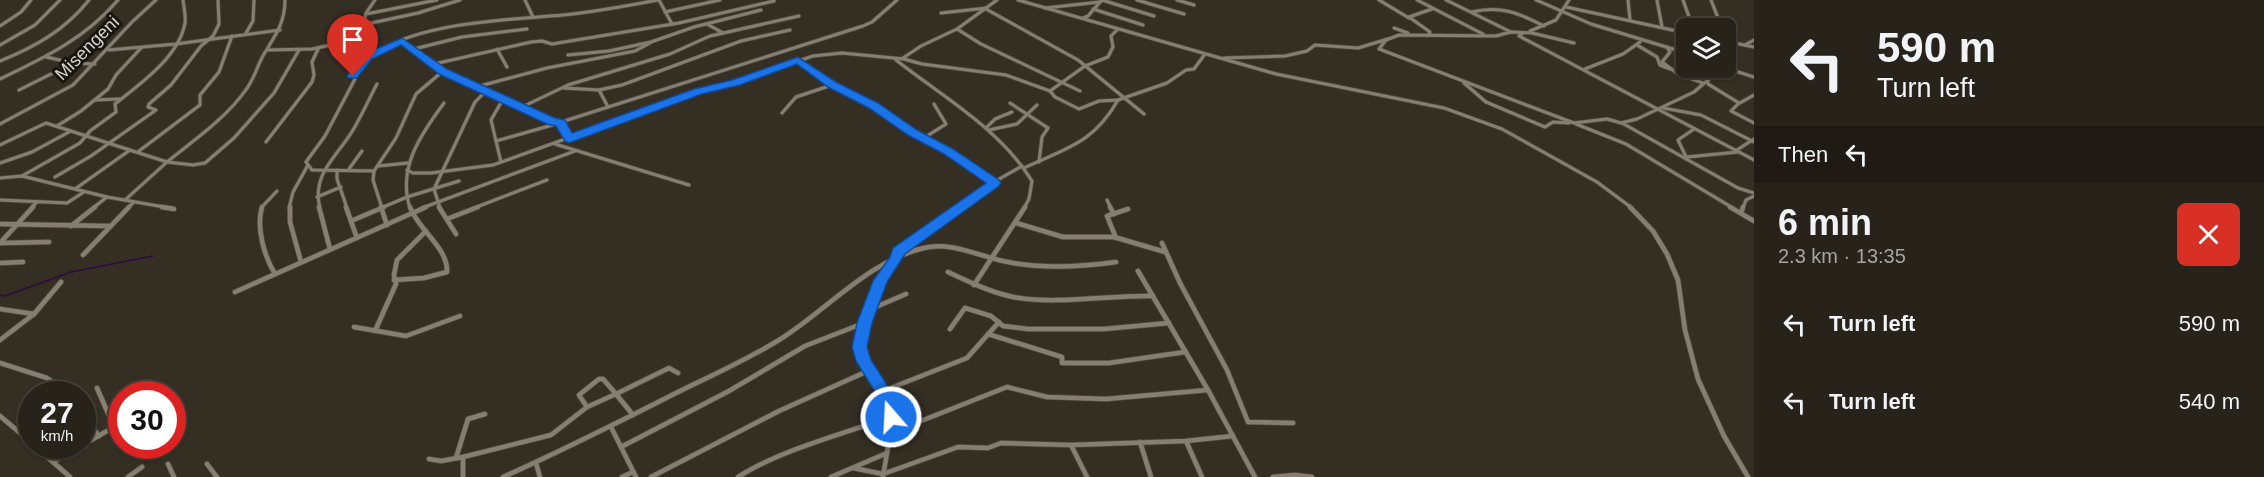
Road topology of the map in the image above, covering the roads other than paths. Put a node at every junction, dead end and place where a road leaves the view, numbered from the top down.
1 (31, 0) edge
2 (60, 0) edge
3 (89, 0) edge
4 (118, 0) edge
5 (156, 0) edge
6 (183, 0) edge
7 (218, 0) edge
8 (254, 0) edge
9 (285, 0) edge
10 (375, 0) edge
11 (438, 0) edge
12 (460, 0) edge
13 (525, 0) edge
14 (658, 0) edge
15 (720, 0) edge
16 (897, 0) edge
17 (997, 0) edge
18 (1018, 0) edge
19 (1101, 0) edge
20 (1137, 0) edge
21 (1177, 0) edge
22 (1379, 0) edge
23 (1417, 0) edge
24 (1446, 0) edge
25 (1536, 0) edge
26 (1569, 0) edge
27 (1628, 0) edge
28 (1657, 0) edge
29 (1683, 0) edge
30 (1711, 0) edge
31 (774, 1) edge
32 (1194, 5) dead end
33 (1048, 6) junction
34 (1566, 7) junction
35 (987, 8) junction
36 (1093, 9) junction
37 (1433, 9) junction
38 (761, 10) dead end
39 (665, 12) junction
40 (1473, 12) junction
41 (941, 13) dead end
42 (1558, 13) junction
43 (366, 14) junction
44 (1184, 14) dead end
45 (800, 16) dead end
46 (1154, 16) dead end
47 (532, 17) junction
48 (1082, 18) junction
49 (1409, 18) junction
50 (1689, 18) edge
51 (1718, 18) edge
52 (1630, 20) junction
53 (707, 23) junction
54 (672, 24) junction
55 (362, 25) junction
56 (1143, 25) dead end
57 (0, 26) edge
58 (1544, 26) junction
59 (1662, 27) junction
60 (1394, 28) dead end
61 (527, 29) dead end
62 (957, 29) junction
63 (280, 30) junction
64 (790, 30) dead end
65 (1117, 30) junction
66 (1676, 30) edge
67 (1511, 32) junction
68 (1526, 32) junction
69 (723, 33) junction
70 (244, 34) junction
71 (1411, 35) junction
72 (232, 36) junction
73 (1427, 36) junction
74 (1489, 36) junction
75 (1628, 37) junction
76 (209, 39) junction
77 (1389, 39) junction
78 (1754, 40) edge
79 (402, 41) junction
80 (651, 42) junction
81 (1574, 43) dead end
82 (1736, 43) edge
83 (176, 44) junction
84 (0, 45) edge
85 (1636, 45) junction
86 (1745, 45) junction
87 (142, 47) junction
88 (1754, 47) edge
89 (321, 48) junction
90 (1667, 48) junction
91 (414, 49) junction
92 (497, 49) junction
93 (108, 50) junction
94 (266, 50) junction
95 (299, 50) junction
96 (1676, 51) edge
97 (1205, 54) junction
98 (568, 55) dead end
99 (46, 57) junction
100 (903, 58) junction
101 (1222, 59) junction
102 (798, 60) junction
103 (896, 60) junction
104 (0, 61) edge
105 (73, 63) junction
106 (96, 64) junction
107 (433, 64) junction
108 (1085, 66) junction
109 (507, 67) dead end
110 (1584, 70) junction
111 (1736, 70) edge
112 (443, 71) junction
113 (1673, 71) junction
114 (1754, 77) edge
115 (0, 79) edge
116 (1709, 79) joint
117 (1462, 81) junction
118 (1060, 82) junction
119 (1703, 83) junction
120 (377, 84) dead end
121 (832, 84) junction
122 (476, 87) junction
123 (561, 88) junction
124 (19, 90) dead end
125 (599, 90) junction
126 (486, 91) junction
127 (1050, 91) junction
128 (1080, 91) dead end
129 (1754, 94) edge
130 (1125, 96) junction
131 (121, 99) junction
132 (504, 99) junction
133 (95, 100) junction
134 (1118, 100) junction
135 (444, 103) dead end
136 (1010, 103) dead end
137 (1740, 103) junction
138 (934, 104) dead end
139 (1037, 105) dead end
140 (521, 107) junction
141 (608, 107) junction
142 (1664, 108) junction
143 (782, 112) dead end
144 (1012, 112) dead end
145 (1028, 114) junction
146 (1144, 114) dead end
147 (560, 123) junction
148 (1574, 123) junction
149 (1621, 123) junction
150 (1754, 123) edge
151 (0, 124) edge
152 (54, 126) junction
153 (987, 129) junction
154 (1695, 129) junction
155 (70, 132) junction
156 (86, 137) junction
157 (923, 138) junction
158 (569, 139) junction
159 (496, 141) junction
160 (1753, 141) edge
161 (266, 142) dead end
162 (110, 144) junction
163 (554, 144) junction
164 (0, 145) edge
165 (130, 149) junction
166 (138, 151) junction
167 (362, 151) dead end
168 (575, 151) junction
169 (1738, 151) junction
170 (1687, 158) junction
171 (1754, 160) edge
172 (166, 162) junction
173 (501, 162) junction
174 (1039, 162) junction
175 (0, 163) edge
176 (408, 163) junction
177 (308, 165) junction
178 (1023, 167) junction
179 (323, 170) junction
180 (337, 170) junction
181 (349, 170) junction
182 (407, 170) junction
183 (374, 171) junction
184 (442, 172) junction
185 (22, 176) junction
186 (55, 177) dead end
187 (1, 179) edge
188 (459, 180) dead end
189 (547, 180) dead end
190 (994, 183) junction
191 (689, 185) dead end
192 (341, 187) junction
193 (75, 189) junction
194 (434, 189) junction
195 (84, 192) junction
196 (277, 192) dead end
197 (1754, 195) edge
198 (107, 197) junction
199 (317, 197) junction
200 (407, 197) junction
201 (0, 200) edge
202 (124, 200) junction
203 (1107, 200) dead end
204 (38, 202) junction
205 (134, 202) junction
206 (437, 203) junction
207 (381, 208) junction
208 (174, 209) dead end
209 (1128, 209) dead end
210 (412, 213) junction
211 (1741, 213) junction
212 (1114, 214) junction
213 (447, 219) junction
214 (351, 221) junction
215 (1754, 221) edge
216 (1016, 223) junction
217 (0, 224) edge
218 (16, 225) junction
219 (387, 225) junction
220 (71, 226) junction
221 (109, 226) junction
222 (426, 231) junction
223 (456, 234) dead end
224 (357, 238) junction
225 (1116, 238) junction
226 (49, 242) dead end
227 (0, 243) edge
228 (1162, 243) dead end
229 (330, 249) junction
230 (1166, 252) junction
231 (83, 255) dead end
232 (897, 258) junction
233 (991, 259) junction
234 (23, 262) dead end
235 (301, 262) junction
236 (1116, 262) dead end
237 (0, 263) edge
238 (1138, 271) dead end
239 (948, 272) dead end
240 (274, 274) junction
241 (394, 279) junction
242 (61, 282) dead end
243 (974, 285) junction
244 (235, 292) dead end
245 (906, 294) dead end
246 (1153, 296) junction
247 (0, 309) edge
248 (870, 309) junction
249 (34, 314) junction
250 (460, 316) dead end
251 (999, 322) junction
252 (865, 323) junction
253 (1169, 323) junction
254 (354, 327) dead end
255 (950, 329) dead end
256 (375, 331) junction
257 (988, 334) junction
258 (0, 340) edge
259 (1185, 352) junction
260 (0, 363) edge
261 (870, 370) junction
262 (678, 373) dead end
263 (50, 381) edge
264 (97, 388) dead end
265 (1209, 390) junction
266 (883, 391) junction
267 (616, 394) junction
268 (587, 407) junction
269 (485, 414) dead end
270 (633, 415) junction
271 (0, 416) edge
272 (891, 417) junction
273 (1293, 423) dead end
274 (611, 427) junction
275 (18, 431) edge
276 (96, 432) edge
277 (892, 433) junction
278 (99, 436) junction
279 (1233, 436) junction
280 (1140, 441) junction
281 (1186, 441) junction
282 (1071, 445) junction
283 (621, 447) junction
284 (888, 453) junction
285 (460, 458) junction
286 (50, 459) edge
287 (429, 459) dead end
288 (53, 462) junction
289 (536, 463) junction
290 (168, 464) dead end
291 (207, 464) dead end
292 (142, 467) dead end
293 (853, 468) junction
294 (512, 475) edge
295 (634, 475) edge
296 (883, 476) edge
297 (70, 477) edge
298 (128, 477) edge
299 (174, 477) edge
300 (217, 477) edge
301 (463, 477) edge
302 (503, 477) edge
303 (540, 477) edge
304 (622, 477) edge
305 (651, 477) edge
306 (738, 477) edge
307 (831, 477) edge
308 (1087, 477) edge
309 (1151, 477) edge
310 (1202, 477) edge
311 (1255, 477) edge
312 (1273, 477) edge
313 (1312, 477) edge
314 (1748, 477) edge

1 - 57 street
2 - 84 street
3 - 104 street
4 - 99 street
5 - 93 street, Misengeni
6 - 83 street
7 - 76 street
8 - 70 street
9 - 63 street
10 - 43 street
11 - 43 street
12 - 55 street
13 - 47 street
14 - 39 street
14 - 47 street
15 - 39 street
16 - 141 street
17 - 35 street
18 - 33 street
19 - 33 street
19 - 36 street
19 - 46 street
20 - 44 street
21 - 32 street
22 - 49 street
23 - 37 street
24 - 40 street
25 - 42 street
26 - 34 street
27 - 52 street
28 - 59 street
29 - 50 street
30 - 51 street
31 - 54 street
33 - 48 street
34 - 42 street
34 - 52 street
35 - 41 street
35 - 62 street
35 - 108 street
36 - 48 street
36 - 56 street
37 - 49 street
37 - 74 street
38 - 53 street
39 - 54 street
40 - 58 street
40 - 67 street
42 - 58 street
42 - 75 street
43 - 55 street
45 - 69 street
47 - 79 street
48 - 65 street
49 - 73 street
52 - 59 street
53 - 69 street
53 - 80 street
54 - 92 street
55 - 89 street
58 - 68 street
59 - 66 street
60 - 71 street
61 - 91 street
62 - 100 street
62 - 118 street
63 - 70 street
63 - 94 street
64 - 125 street
65 - 97 street
65 - 108 street
67 - 68 street
67 - 74 street
68 - 81 street
68 - 110 street
69 - 123 street
70 - 72 street
71 - 73 street
71 - 77 street
72 - 76 street
72 - 166 street
73 - 74 street
75 - 85 street
75 - 90 street
76 - 83 street
76 - 162 street
77 - 101 street
77 - 117 street
78 - 86 street
79 - 91 street
79 - 177 street
80 - 98 street
80 - 122 street
82 - 86 street
83 - 87 street
83 - 131 street
85 - 110 street
85 - 113 street
86 - 88 street
87 - 93 street
87 - 133 street
89 - 95 street
89 - 161 street
90 - 96 street
90 - 113 street
91 - 107 street
92 - 107 street
92 - 109 street
93 - 106 street, Misengeni
94 - 95 street
94 - 172 street
95 - 172 street
97 - 101 street
97 - 130 street
99 - 105 street
99 - 115 street
100 - 103 street
100 - 127 street
101 - 314 street
102 - 103 street
102 - 121 street
102 - 158 street
103 - 153 street
105 - 106 street
105 - 124 street
106 - 151 street, Misengeni
107 - 112 street
108 - 118 street
108 - 130 street
110 - 142 street
111 - 114 street
112 - 122 street
112 - 183 street
113 - 119 street
116 - 119 street
116 - 137 street
117 - 148 street
117 - 148 street
118 - 127 street
118 - 128 street
119 - 142 street
120 - 179 street
121 - 143 street
121 - 157 street
122 - 126 street
123 - 125 street
123 - 140 street
125 - 141 street
126 - 132 street
126 - 184 street
127 - 134 street
129 - 137 street
130 - 134 street
130 - 146 street
131 - 133 street
131 - 156 street
132 - 140 street
132 - 159 street
133 - 152 street
134 - 174 street
135 - 176 street
136 - 145 street
137 - 150 street
138 - 157 street
139 - 145 street
140 - 147 street
141 - 147 street
142 - 149 street
142 - 154 street
142 - 160 street
144 - 153 street
145 - 153 street
145 - 174 street
147 - 158 street
147 - 159 street
148 - 149 street
148 - 211 street
149 - 170 street
152 - 155 street
152 - 164 street
153 - 178 street
154 - 169 street
154 - 170 street
155 - 156 street
155 - 175 street
156 - 162 street
156 - 185 street
157 - 190 street
158 - 163 street
159 - 173 street
160 - 169 street
162 - 165 street
162 - 186 street
163 - 168 street
163 - 173 street
165 - 166 street
165 - 193 street
166 - 172 street
167 - 181 street
168 - 191 street
168 - 206 street
169 - 170 street
169 - 171 street
170 - 197 street
172 - 202 street
173 - 184 street
174 - 178 street
176 - 182 street
176 - 183 street
177 - 179 street
177 - 235 street
178 - 190 street
178 - 216 street
179 - 180 street
179 - 199 street
180 - 181 street
180 - 192 street
181 - 183 street
182 - 184 street
182 - 200 street
183 - 207 street
184 - 194 street
185 - 187 street
185 - 193 street
188 - 194 street
189 - 213 street
190 - 232 street
192 - 199 street
192 - 214 street
193 - 195 street
194 - 200 street
194 - 206 street
195 - 198 street
195 - 204 street
196 - 240 street
197 - 211 street
198 - 202 street
198 - 220 street
199 - 229 street
200 - 207 street
200 - 210 street
201 - 204 street
202 - 205 street
203 - 212 street
204 - 218 street
205 - 208 street
205 - 221 street
206 - 210 street
206 - 213 street
207 - 214 street
207 - 219 street
209 - 212 street
210 - 219 street
210 - 222 street
211 - 215 street
212 - 225 street
213 - 223 street
214 - 224 street
216 - 225 street
216 - 233 street
217 - 218 street
218 - 220 street
218 - 227 street
219 - 224 street
220 - 221 street
221 - 231 street
222 - 241 street
222 - 241 street
224 - 229 street
225 - 230 street
226 - 227 street
228 - 230 street
229 - 235 street
230 - 273 street
232 - 233 street
232 - 248 street
232 - 270 street
233 - 236 street
233 - 243 street
234 - 237 street
235 - 240 street
238 - 246 street
239 - 243 street
240 - 244 street
241 - 256 street
242 - 249 street
243 - 246 street
245 - 248 street
246 - 253 street
247 - 249 street
248 - 252 street
249 - 258 street
250 - 256 street
251 - 253 street
251 - 255 street
251 - 257 street
252 - 261 street
252 - 283 street
253 - 259 street
254 - 256 street
257 - 259 street
257 - 266 street
259 - 265 street
260 - 263 street
261 - 266 street
261 - 305 street
262 - 267 street
264 - 278 street
265 - 277 street
265 - 279 street
266 - 272 street
267 - 268 street
267 - 268 street
267 - 270 street
268 - 285 street
269 - 285 street
270 - 274 street
271 - 275 street
272 - 277 street
272 - 306 street
274 - 283 street
274 - 289 street
276 - 278 street
277 - 284 street
278 - 288 street
279 - 281 street
279 - 311 street
280 - 281 street
280 - 282 street
280 - 309 street
281 - 310 street
282 - 296 street
282 - 308 street
283 - 295 street
284 - 293 street
284 - 296 street
285 - 287 street
285 - 301 street
286 - 288 street
288 - 297 street
289 - 294 street
289 - 303 street
290 - 299 street
291 - 300 street
292 - 298 street
293 - 296 street
293 - 307 street
294 - 302 street
295 - 304 street
312 - 313 street

